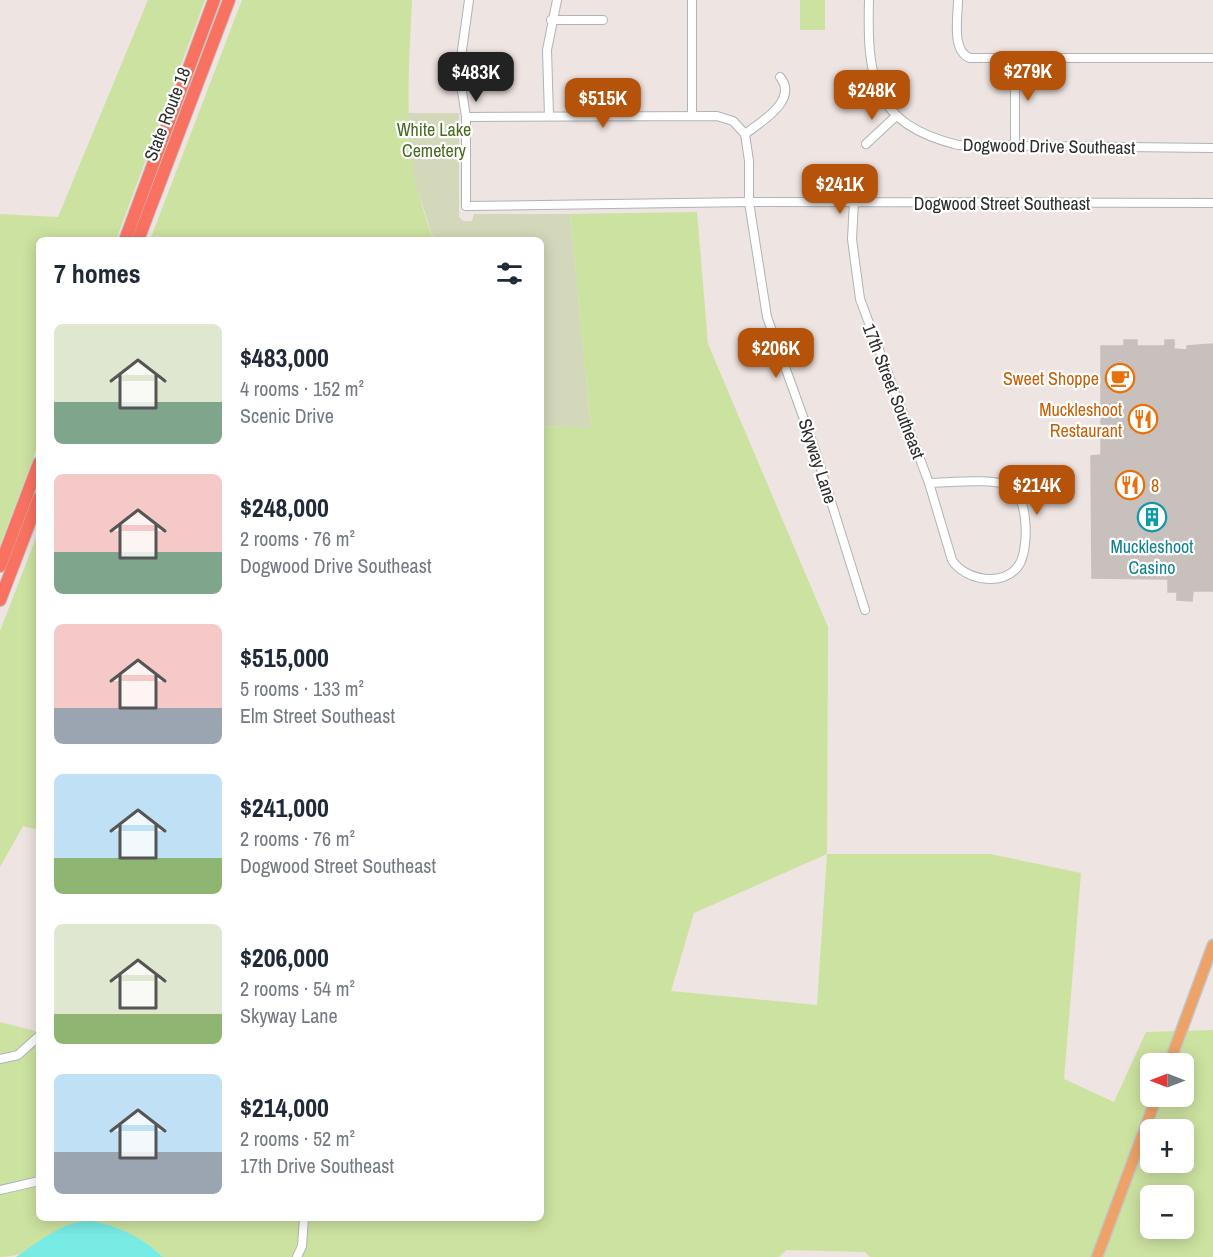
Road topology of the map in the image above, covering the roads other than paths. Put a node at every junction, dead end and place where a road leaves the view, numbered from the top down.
1 (214, 0) edge
2 (229, 0) edge
3 (469, 0) edge
4 (557, 0) edge
5 (693, 0) edge
6 (869, 0) edge
7 (958, 0) edge
8 (551, 20) junction
9 (603, 20) dead end
10 (1213, 57) edge
11 (1015, 59) junction
12 (780, 77) dead end
13 (692, 115) junction
14 (549, 116) junction
15 (896, 116) junction
16 (466, 117) junction
17 (745, 134) junction
18 (866, 144) dead end
19 (1015, 146) junction
20 (1213, 148) edge
21 (749, 202) junction
22 (854, 202) junction
23 (1213, 203) edge
24 (126, 237) edge
25 (139, 237) edge
26 (36, 470) edge
27 (929, 483) junction
28 (36, 506) edge
29 (0, 566) edge
30 (0, 600) edge
31 (865, 610) dead end
32 (1213, 945) edge
33 (36, 1039) edge
34 (1173, 1053) edge
35 (0, 1059) edge
36 (1153, 1107) edge
37 (36, 1182) edge
38 (0, 1190) edge
39 (304, 1221) edge
40 (297, 1257) edge
41 (1097, 1257) edge

1 - 24 highway, State Route 18
2 - 25 highway, State Route 18
3 - 16 street
4 - 8 street
5 - 13 street
6 - 15 street
7 - 11 street
8 - 9 street
8 - 14 street
10 - 11 street
11 - 19 street
12 - 17 street
13 - 14 street
13 - 17 street
14 - 16 street
15 - 18 street
15 - 19 street, Dogwood Drive Southeast
16 - 21 street, Dogwood Street Southeast
17 - 21 street, Skyway Lane
19 - 20 street, Dogwood Drive Southeast
21 - 22 street, Dogwood Street Southeast
21 - 31 street, Skyway Lane
22 - 23 street, Dogwood Street Southeast
22 - 27 street, 17th Street Southeast
26 - 29 highway
27 - 27 street, 17th Street Southeast
28 - 30 highway
32 - 34 main road
33 - 35 street
36 - 41 main road
37 - 38 street
39 - 40 street

